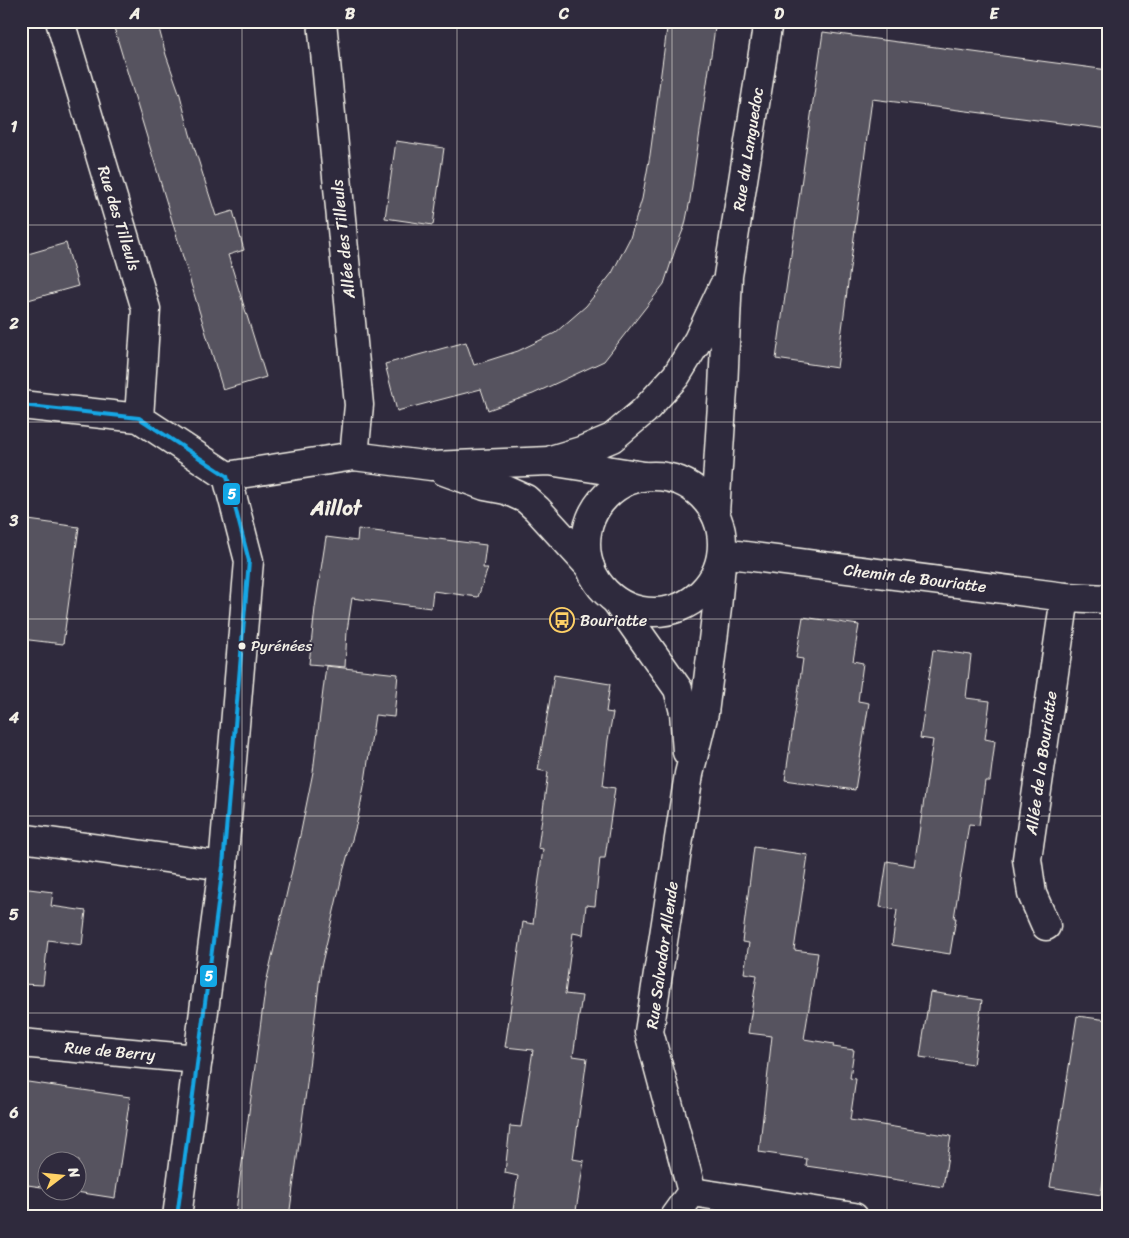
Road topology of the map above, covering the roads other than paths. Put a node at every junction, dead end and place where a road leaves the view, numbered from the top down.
1 (60, 21) edge
2 (322, 21) edge
3 (768, 21) edge
4 (728, 276) junction
5 (21, 406) edge
6 (139, 418) junction
7 (612, 438) junction
8 (354, 456) junction
9 (549, 461) junction
10 (431, 466) junction
11 (604, 470) junction
12 (226, 476) junction
13 (644, 476) junction
14 (594, 511) junction
15 (715, 514) junction
16 (722, 553) junction
17 (590, 567) junction
18 (1065, 597) junction
19 (616, 600) junction
20 (1108, 600) edge
21 (689, 774) junction
22 (21, 838) edge
23 (223, 866) junction
24 (1046, 926) dead end
25 (21, 1043) edge
26 (198, 1059) junction
27 (692, 1192) junction
28 (177, 1217) edge
29 (674, 1217) edge
30 (854, 1217) edge

1 - 6 street, Rue des Tilleuls
2 - 8 street, Allée des Tilleuls
3 - 4 street, Rue du Languedoc
4 - 7 street, Rue du Languedoc
4 - 15 street, Rue du Languedoc
5 - 6 street
6 - 12 street
7 - 9 street, Rue du Languedoc
7 - 11 street
8 - 10 street
8 - 12 street
9 - 10 street
9 - 11 street
10 - 17 street
11 - 13 street
11 - 14 street
12 - 23 street
13 - 14 street
13 - 15 street
14 - 17 street
15 - 16 street
16 - 18 street, Chemin de Bouriatte
16 - 19 street
16 - 21 street, Rue Salvador Allende
17 - 19 street
18 - 20 street, Chemin de Bouriatte
18 - 24 street, Allée de la Bouriatte
19 - 21 street, Rue Salvador Allende
21 - 27 street, Rue Salvador Allende
22 - 23 street
23 - 26 street
25 - 26 street, Rue de Berry
26 - 28 street
27 - 29 street
27 - 30 street

